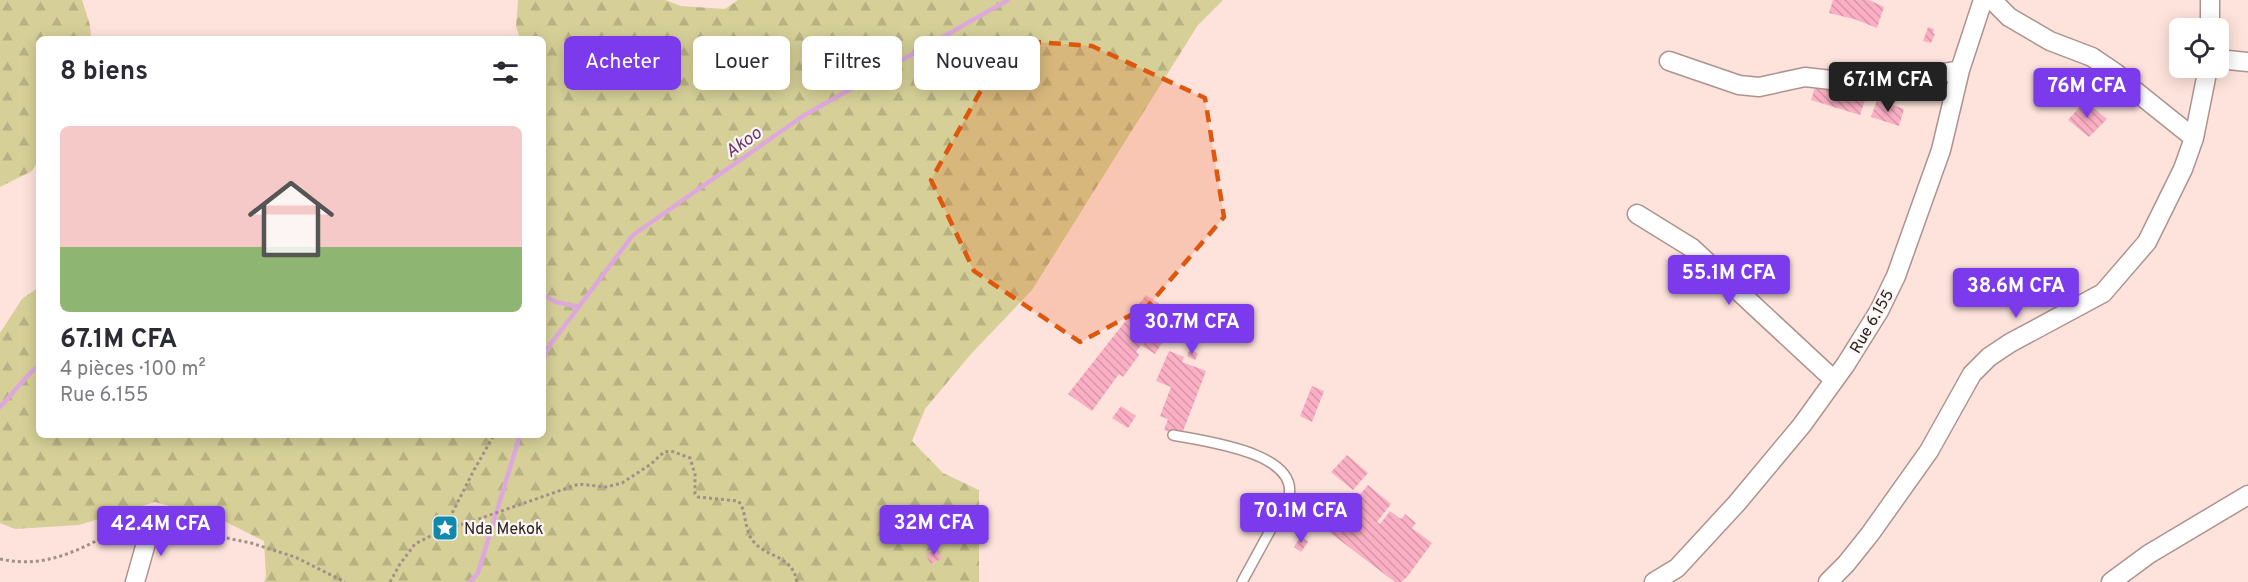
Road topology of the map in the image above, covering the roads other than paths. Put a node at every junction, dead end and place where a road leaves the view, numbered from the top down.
1 (1983, 0) edge
2 (1992, 0) edge
3 (2210, 0) edge
4 (2210, 18) edge
5 (2229, 60) edge
6 (1669, 62) dead end
7 (2248, 62) edge
8 (1960, 70) junction
9 (2206, 78) edge
10 (2194, 138) junction
11 (1637, 214) dead end
12 (1834, 380) junction
13 (1173, 435) dead end
14 (2248, 495) edge
15 (152, 522) road end
16 (135, 582) edge
17 (1242, 582) edge
18 (1654, 582) edge
19 (1828, 582) edge
20 (2111, 582) edge

1 - 8 street, Rue 6.155
2 - 10 street
3 - 4 street
5 - 7 street
6 - 8 street
8 - 12 street, Rue 6.155
9 - 10 street
10 - 19 street
11 - 12 street
12 - 18 street, Rue 6.155
13 - 17 lane
14 - 20 street
15 - 16 street

